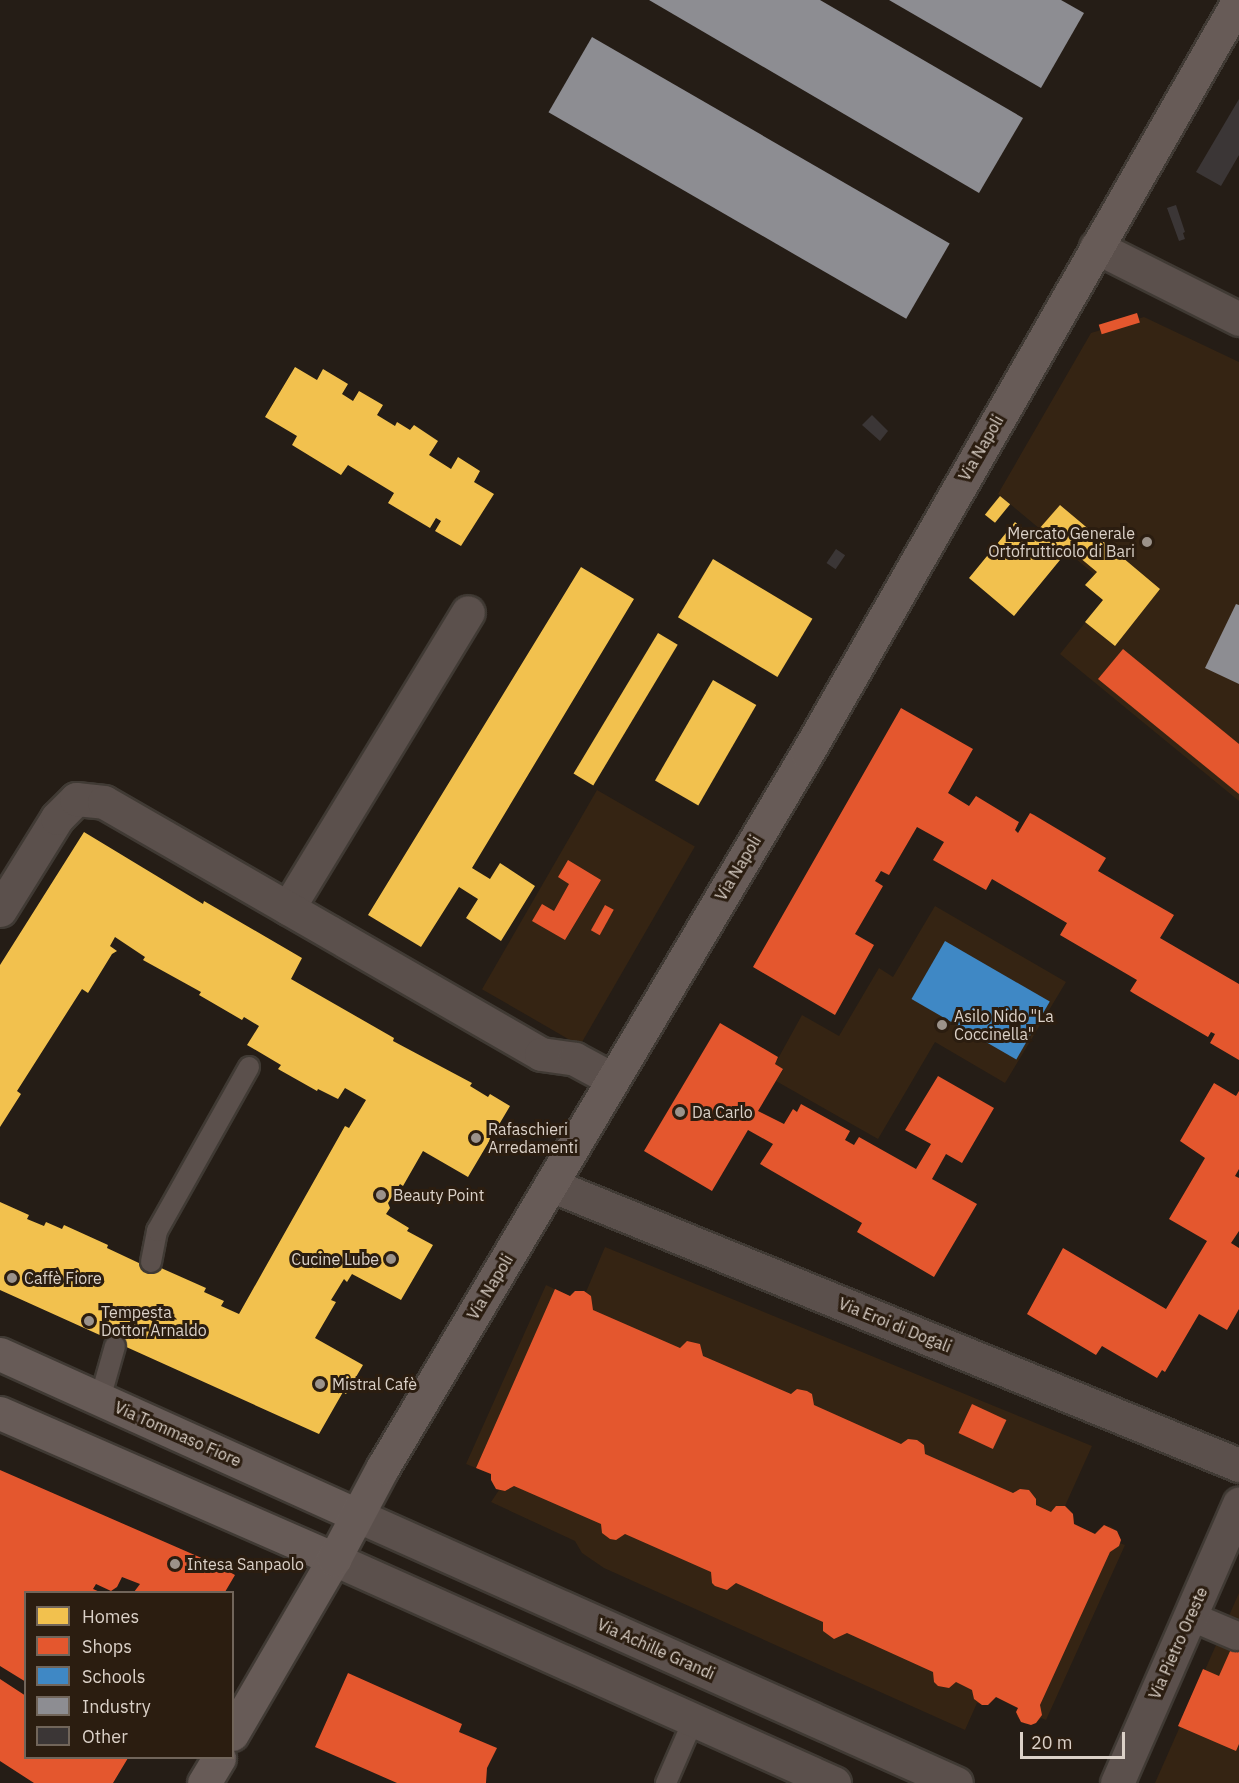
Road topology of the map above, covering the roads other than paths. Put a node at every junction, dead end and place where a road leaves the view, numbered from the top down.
1 (1239, 0) edge
2 (1096, 247) junction
3 (1239, 319) edge
4 (468, 612) dead end
5 (288, 908) junction
6 (0, 910) edge
7 (249, 1067) dead end
8 (612, 1079) junction
9 (551, 1185) junction
10 (151, 1262) dead end
11 (115, 1346) dead end
12 (0, 1354) edge
13 (100, 1399) junction
14 (0, 1413) edge
15 (236, 1461) junction
16 (1239, 1465) edge
17 (1239, 1504) edge
18 (213, 1508) junction
19 (356, 1515) junction
20 (334, 1559) junction
21 (1190, 1616) junction
22 (1237, 1636) dead end
23 (693, 1721) junction
24 (234, 1731) edge
25 (218, 1759) edge
26 (204, 1783) edge
27 (666, 1783) edge
28 (834, 1783) edge
29 (956, 1783) edge
30 (1117, 1783) edge

1 - 2 main road, Via Napoli
2 - 3 street
2 - 8 main road, Via Napoli
4 - 5 street
5 - 6 street
5 - 8 street
7 - 10 lane
8 - 9 main road, Via Napoli
9 - 16 street, Via Eroi di Dogali
9 - 19 main road, Via Napoli
11 - 13 lane
12 - 13 main road, Via Tommaso Fiore
13 - 15 main road, Via Tommaso Fiore
14 - 18 main road
15 - 18 main road
15 - 19 main road, Via Tommaso Fiore
17 - 21 street, Via Pietro Oreste
18 - 20 main road
19 - 20 main road, Via Napoli
19 - 29 street, Via Achille Grandi
20 - 23 street
20 - 24 main road, Via Napoli
21 - 22 street
21 - 30 street, Via Pietro Oreste
23 - 27 lane
23 - 28 street
25 - 26 main road

